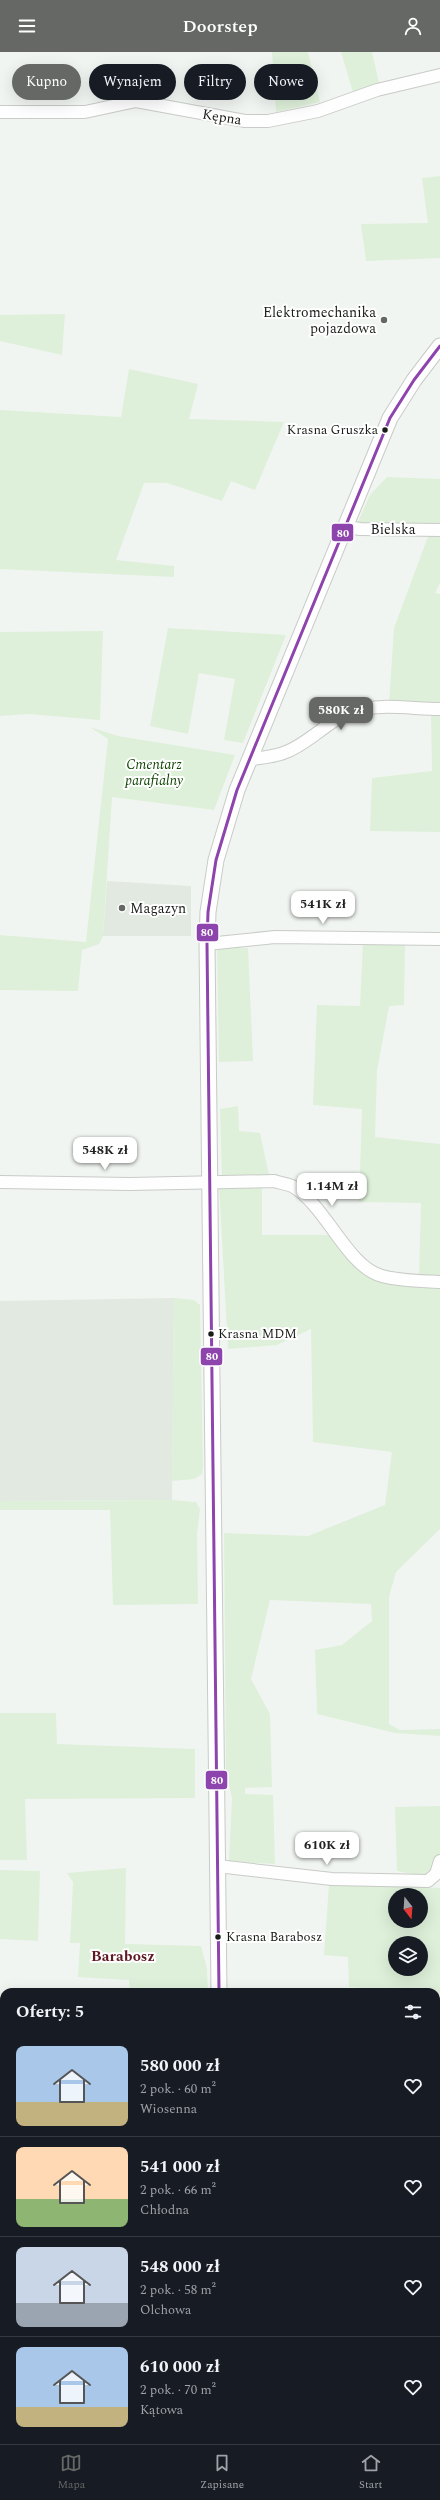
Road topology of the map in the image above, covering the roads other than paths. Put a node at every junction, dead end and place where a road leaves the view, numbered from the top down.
1 (440, 75) edge
2 (0, 112) edge
3 (440, 346) edge
4 (346, 527) junction
5 (440, 530) edge
6 (440, 709) edge
7 (250, 759) junction
8 (440, 939) edge
9 (206, 944) junction
10 (0, 1182) edge
11 (210, 1182) junction
12 (440, 1282) edge
13 (440, 1861) edge
14 (217, 1866) junction
15 (219, 1988) edge

1 - 2 street, Kępna
3 - 4 street, Bielska
4 - 5 street, Bielska
4 - 7 street, Bielska
6 - 7 street
7 - 9 street, Bielska
8 - 9 street
9 - 11 street, Bielska
10 - 11 street
11 - 12 street
11 - 14 street, Bielska
13 - 14 street
14 - 15 street, Bielska

